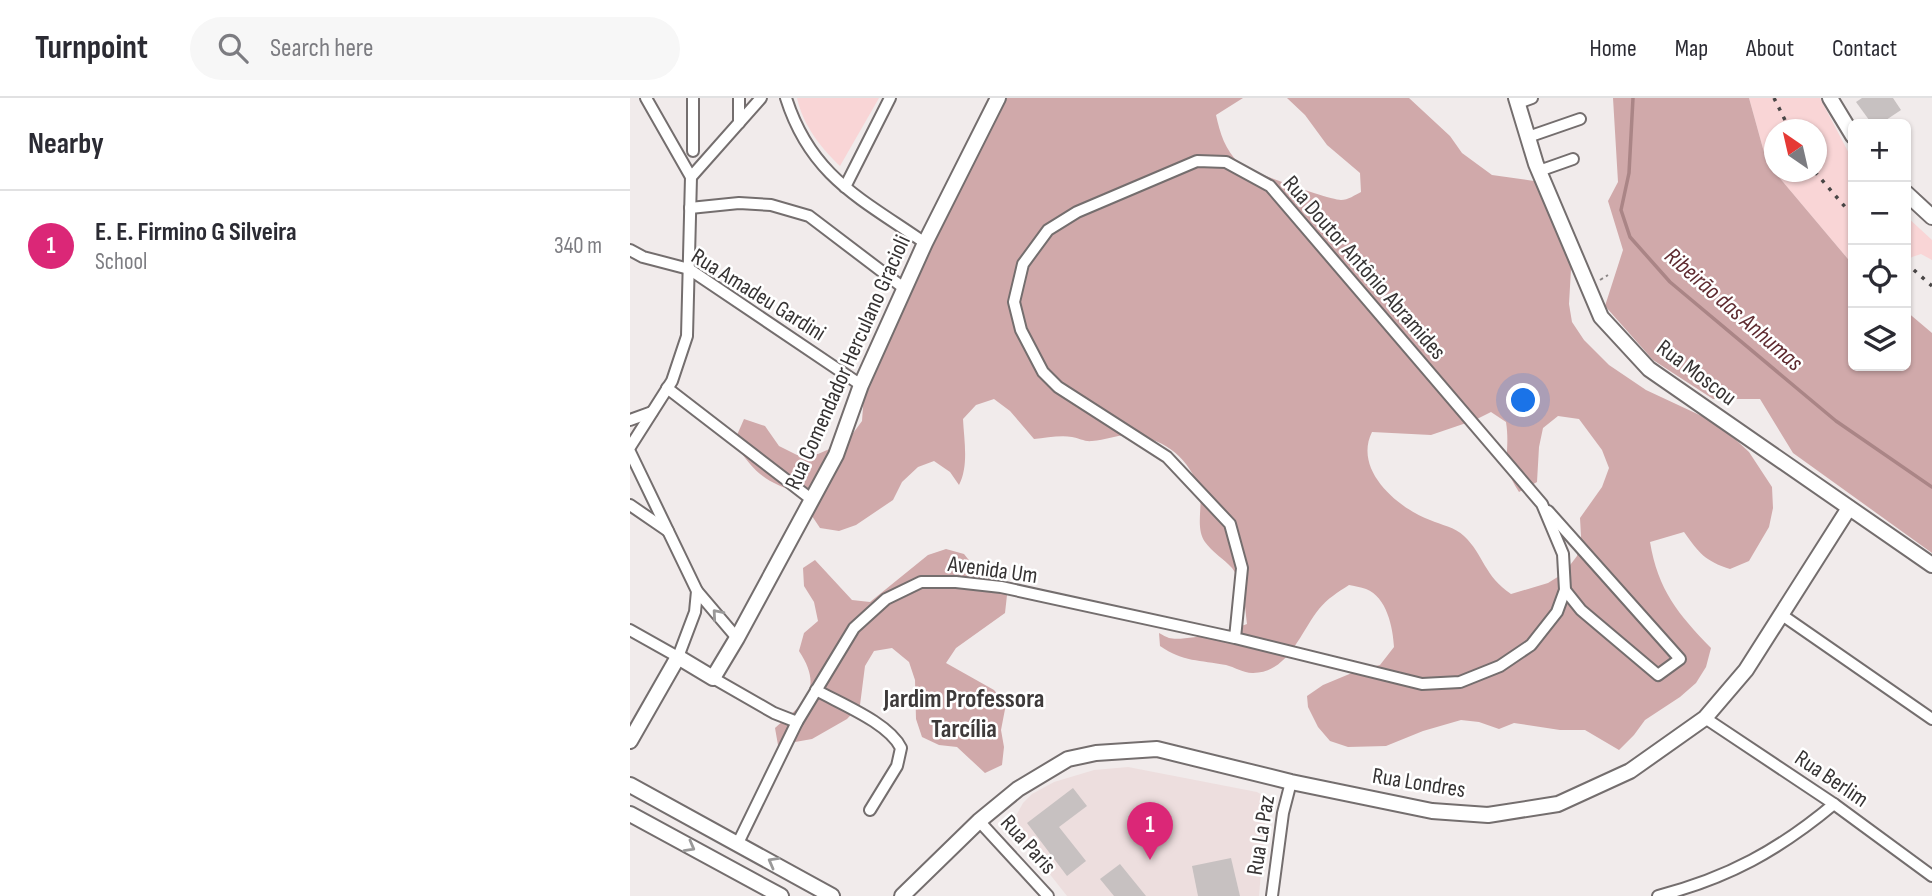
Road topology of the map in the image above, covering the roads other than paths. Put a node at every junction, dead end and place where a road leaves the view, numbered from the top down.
1 (646, 98) edge
2 (693, 98) edge
3 (739, 98) edge
4 (761, 98) edge
5 (786, 98) edge
6 (890, 98) edge
7 (998, 98) edge
8 (1830, 98) edge
9 (1522, 100) edge
10 (1580, 119) dead end
11 (739, 123) junction
12 (1848, 128) edge
13 (1528, 137) junction
14 (693, 150) dead end
15 (1573, 159) dead end
16 (1539, 171) junction
17 (691, 177) junction
18 (845, 187) junction
19 (1911, 198) edge
20 (690, 208) junction
21 (1932, 217) edge
22 (925, 243) junction
23 (630, 250) edge
24 (689, 269) junction
25 (905, 289) junction
26 (861, 385) junction
27 (667, 387) junction
28 (652, 412) junction
29 (630, 420) edge
30 (630, 449) edge
31 (811, 499) junction
32 (1542, 504) junction
33 (630, 505) edge
34 (1849, 508) junction
35 (669, 531) junction
36 (1932, 565) edge
37 (1565, 590) junction
38 (697, 591) junction
39 (1782, 615) junction
40 (630, 630) edge
41 (737, 638) junction
42 (1235, 638) junction
43 (1296, 653) joint
44 (678, 657) junction
45 (713, 678) junction
46 (816, 690) junction
47 (1705, 718) junction
48 (1932, 719) edge
49 (797, 722) junction
50 (630, 741) edge
51 (1291, 782) junction
52 (630, 785) edge
53 (1834, 804) junction
54 (870, 810) dead end
55 (630, 814) edge
56 (979, 821) junction
57 (738, 843) junction
58 (931, 868) junction
59 (1932, 876) edge
60 (781, 896) edge
61 (832, 896) edge
62 (902, 896) edge
63 (918, 896) edge
64 (1048, 896) edge
65 (1272, 896) edge
66 (1657, 896) edge

1 - 17 street
2 - 14 street
3 - 11 street
4 - 11 street
5 - 18 street
6 - 18 street
7 - 22 street, Rua Comendador Herculano Gracioli
8 - 12 street
9 - 13 street, Rua Moscou
10 - 13 street
11 - 17 street
13 - 16 street, Rua Moscou
15 - 16 street
16 - 34 street, Rua Moscou
17 - 20 street
18 - 22 street
19 - 21 street
20 - 24 street
20 - 25 street
22 - 25 street, Rua Comendador Herculano Gracioli
23 - 24 street, Rua Amadeu Gardini
24 - 26 street, Rua Amadeu Gardini
24 - 27 street
25 - 26 street, Rua Comendador Herculano Gracioli
26 - 31 street, Rua Comendador Herculano Gracioli
27 - 28 street
27 - 31 street
28 - 29 street
28 - 30 street
30 - 35 street
31 - 41 street, Rua Comendador Herculano Gracioli
32 - 37 street, Rua Doutor Antônio Abramides
32 - 37 street, Rua Doutor Antônio Abramides
32 - 42 street, Rua Doutor Antônio Abramides
33 - 35 street
34 - 36 street, Rua Moscou
34 - 39 street, Rua Londres
35 - 38 street
37 - 43 street, Rua Doutor Antônio Abramides
41 -> 38 street
38 - 44 street
39 - 47 street, Rua Londres
39 - 48 street
40 - 44 street
41 - 45 street, Rua Comendador Herculano Gracioli
42 - 43 street, Avenida Um
42 - 46 street, Avenida Um
44 - 45 street
44 - 50 street
45 - 49 street
46 - 49 street, Avenida Um
46 - 54 street
47 - 51 street, Rua Londres
47 - 53 street, Rua Berlim
49 - 57 street, Avenida Um
51 - 56 street, Rua Londres
51 - 65 street, Rua La Paz
52 - 57 street
53 - 59 street, Rua Berlim
53 - 66 street
55 -> 60 street
56 - 58 street, Rua Londres
56 - 64 street, Rua Paris
61 -> 57 street
58 - 62 street, Rua Londres
58 - 63 street

